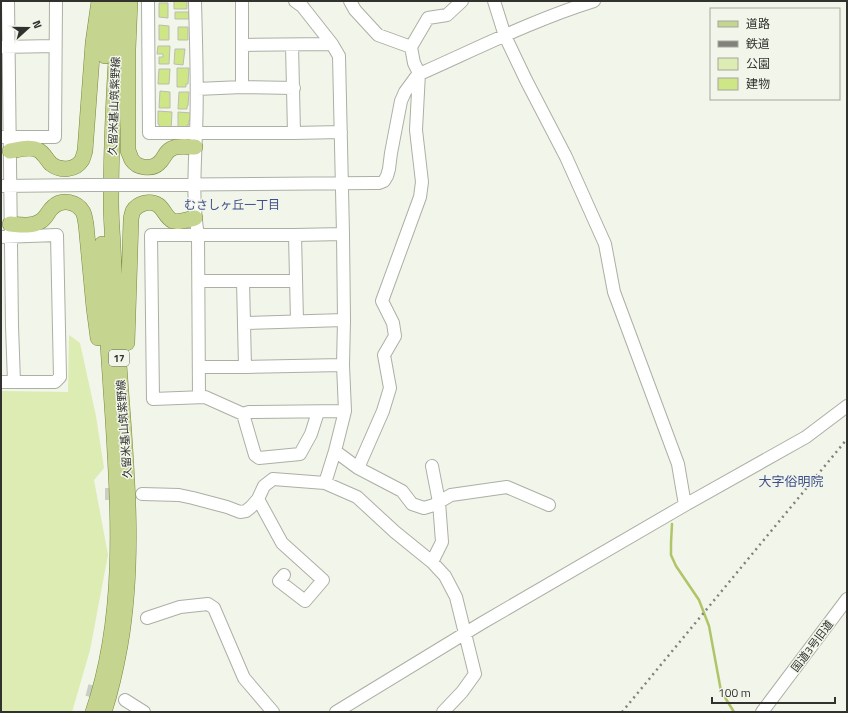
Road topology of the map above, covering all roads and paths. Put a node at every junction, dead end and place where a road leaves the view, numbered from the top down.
1 (8, 1) edge
2 (56, 1) edge
3 (99, 1) edge
4 (109, 1) edge
5 (120, 1) edge
6 (130, 1) edge
7 (148, 1) edge
8 (195, 1) edge
9 (242, 1) edge
10 (295, 1) edge
11 (350, 1) edge
12 (462, 1) edge
13 (494, 1) edge
14 (594, 1) edge
15 (505, 36) junction
16 (332, 44) junction
17 (242, 45) junction
18 (292, 45) junction
19 (55, 46) junction
20 (5, 47) edge
21 (411, 47) junction
22 (419, 73) junction
23 (242, 87) junction
24 (294, 88) junction
25 (197, 89) junction
26 (5, 92) edge
27 (341, 132) junction
28 (294, 133) junction
29 (196, 140) junction
30 (6, 141) edge
31 (342, 183) junction
32 (194, 185) junction
33 (5, 186) edge
34 (195, 218) junction
35 (7, 233) edge
36 (343, 234) junction
37 (198, 235) junction
38 (294, 235) junction
39 (199, 281) junction
40 (243, 281) junction
41 (295, 281) junction
42 (6, 282) edge
43 (344, 320) junction
44 (297, 322) junction
45 (244, 323) junction
46 (6, 326) edge
47 (343, 365) junction
48 (200, 366) junction
49 (245, 367) junction
50 (1, 382) edge
51 (14, 382) junction
52 (200, 397) junction
53 (117, 403) junction
54 (847, 406) edge
55 (344, 411) junction
56 (318, 412) junction
57 (242, 414) junction
58 (335, 451) junction
59 (432, 466) dead end
60 (358, 468) junction
61 (325, 483) junction
62 (142, 494) tunnel mouth
63 (258, 499) junction
64 (439, 502) junction
65 (548, 505) dead end
66 (685, 505) junction
67 (432, 562) junction
68 (284, 575) dead end
69 (847, 599) edge
70 (147, 618) dead end
71 (465, 633) junction
72 (125, 700) tunnel mouth
73 (93, 712) edge
74 (104, 712) edge
75 (144, 712) edge
76 (273, 712) edge
77 (336, 712) edge
78 (443, 712) edge
79 (762, 712) edge

1 - 20 street
2 - 19 street
3 - 30 main road
4 - 53 main road, 久留米基山筑紫野線 / 17
5 - 53 main road, 久留米基山筑紫野線 / 17
6 - 29 main road
7 - 29 street
8 - 25 street
9 - 17 street
10 - 16 street
11 - 21 street
12 - 21 street
13 - 15 street
14 - 15 street
15 - 22 street
15 - 66 street
16 - 18 street
16 - 27 street
17 - 18 street
17 - 23 street
18 - 24 street
19 - 20 street
19 - 30 street
20 - 26 street
21 - 22 street
22 - 31 street
22 - 60 street
23 - 24 street
23 - 25 street
24 - 28 street
25 - 29 street
26 - 30 street
27 - 28 street
27 - 31 street
28 - 29 street
29 - 32 street
30 - 33 street
31 - 32 street
31 - 36 street
32 - 33 street, bridge
32 - 34 street
33 - 35 street
34 - 37 street
34 - 53 main road
35 - 42 street
35 - 51 street
35 - 53 main road
36 - 38 street
36 - 43 street
37 - 38 street
37 - 39 street
37 - 52 street
38 - 41 street
39 - 40 street
39 - 48 street
40 - 41 street
40 - 45 street
41 - 44 street
42 - 46 street
43 - 44 street
43 - 47 street
44 - 45 street
45 - 49 street
46 - 51 street
47 - 49 street
47 - 55 street
48 - 49 street
48 - 52 street
50 - 51 street
52 - 57 street
53 - 73 main road, 久留米基山筑紫野線 / 17
53 - 74 main road, 久留米基山筑紫野線 / 17
54 - 66 street
55 - 56 street
55 - 58 street
56 - 57 street
56 - 57 street
58 - 60 street
58 - 61 street
59 - 64 street
60 - 64 street
61 - 63 street
61 - 67 street
62 - 63 street
63 - 68 street
64 - 65 street
64 - 67 street
66 - 71 street
67 - 71 street
69 - 79 street, 国道3号旧道
70 - 76 street
71 - 77 street
71 - 78 street
72 - 75 street

